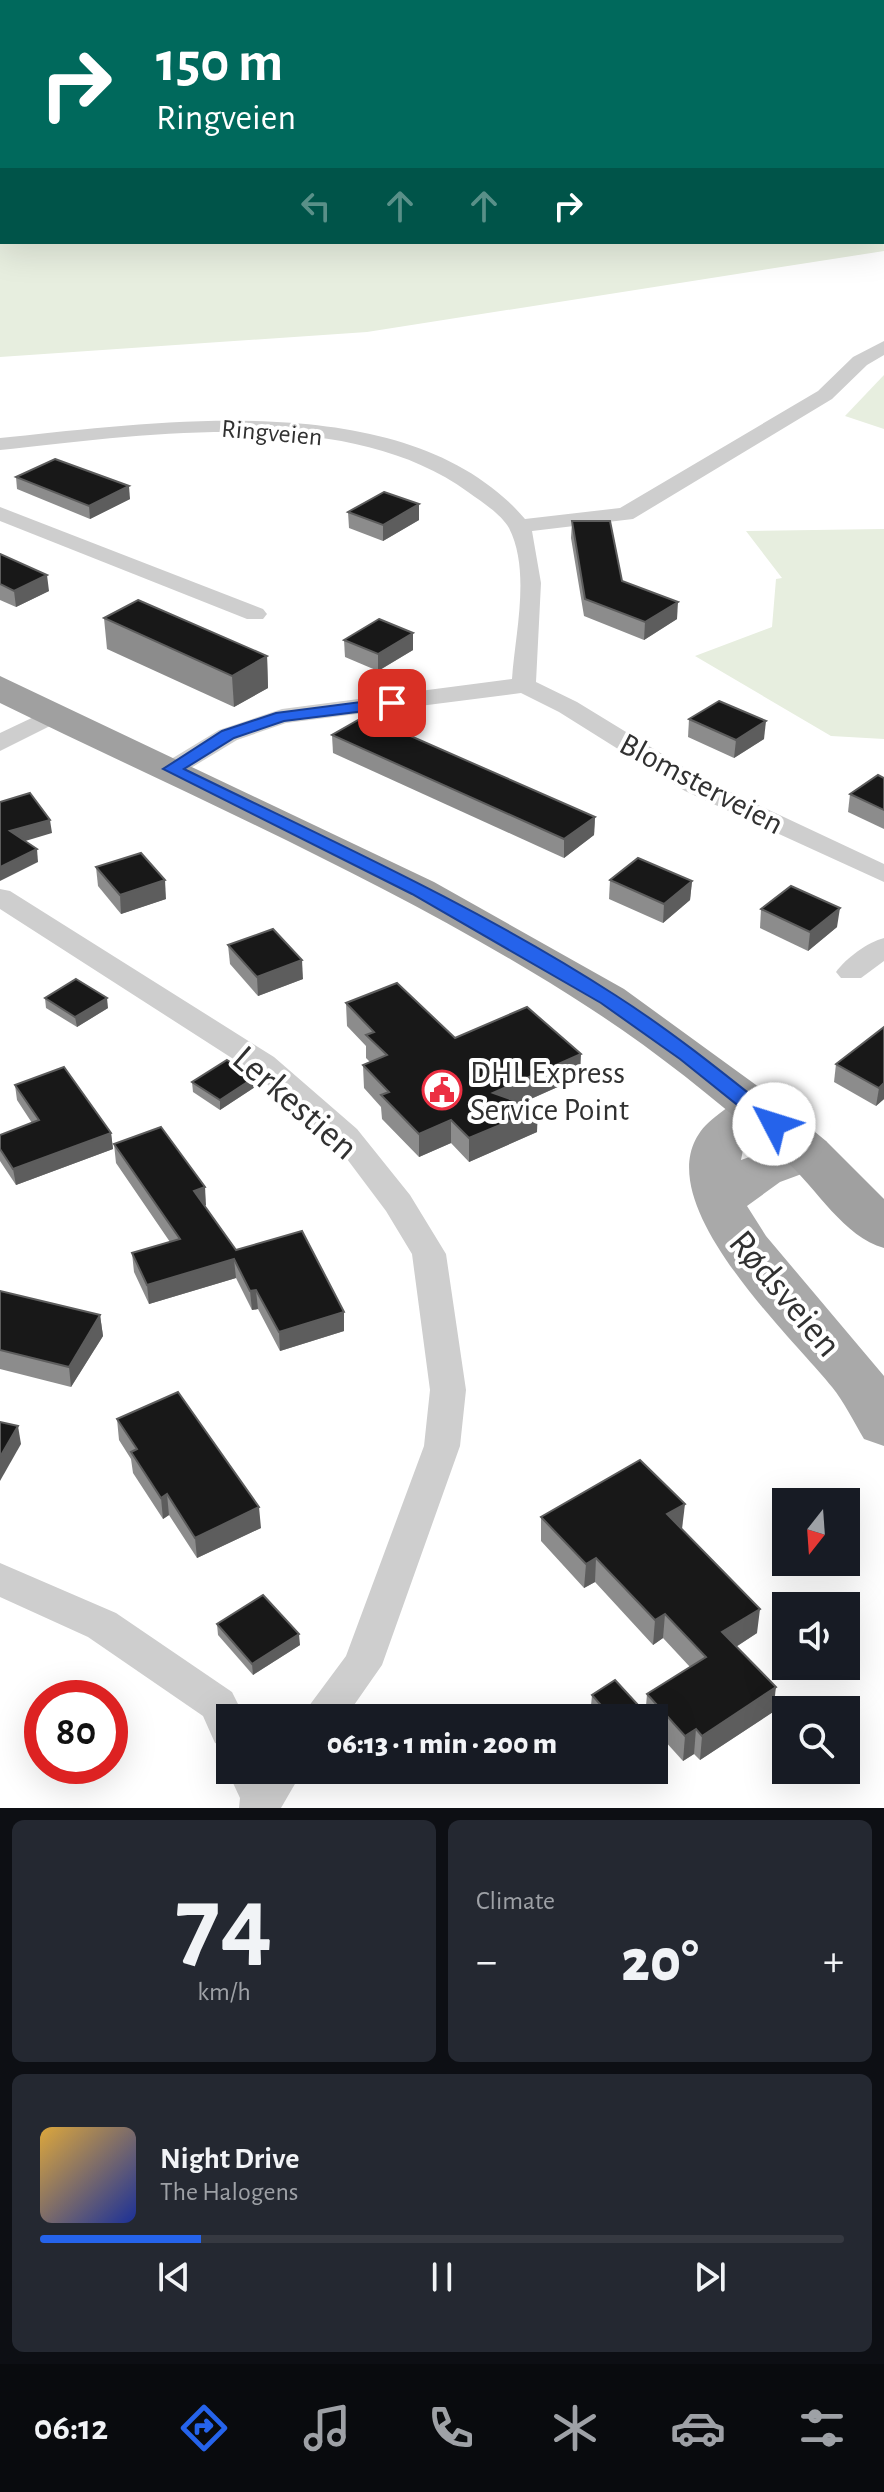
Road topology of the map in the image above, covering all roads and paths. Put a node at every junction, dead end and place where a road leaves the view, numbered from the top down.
1 (884, 347) edge
2 (0, 444) edge
3 (0, 513) edge
4 (519, 526) junction
5 (255, 614) dead end
6 (524, 685) junction
7 (0, 688) edge
8 (57, 713) junction
9 (0, 743) edge
10 (172, 769) junction
11 (884, 874) edge
12 (0, 897) edge
13 (884, 947) edge
14 (851, 972) dead end
15 (757, 1109) junction
16 (808, 1153) junction
17 (721, 1199) junction
18 (884, 1230) edge
19 (884, 1424) edge
20 (0, 1579) edge
21 (218, 1704) edge
22 (332, 1704) edge

1 - 4 street
2 - 4 street, Ringveien
3 - 5 street
4 - 6 street
6 - 10 street
6 - 11 street, Blomsterveien
7 - 8 highway
8 - 9 street
8 - 10 highway
10 - 15 highway
12 - 22 street, Lerkestien
13 - 14 street
15 - 16 highway
15 - 17 main road, Rødsveien
16 - 17 main road, Rødsveien
16 - 18 highway
17 - 19 main road, Rødsveien
20 - 21 street

